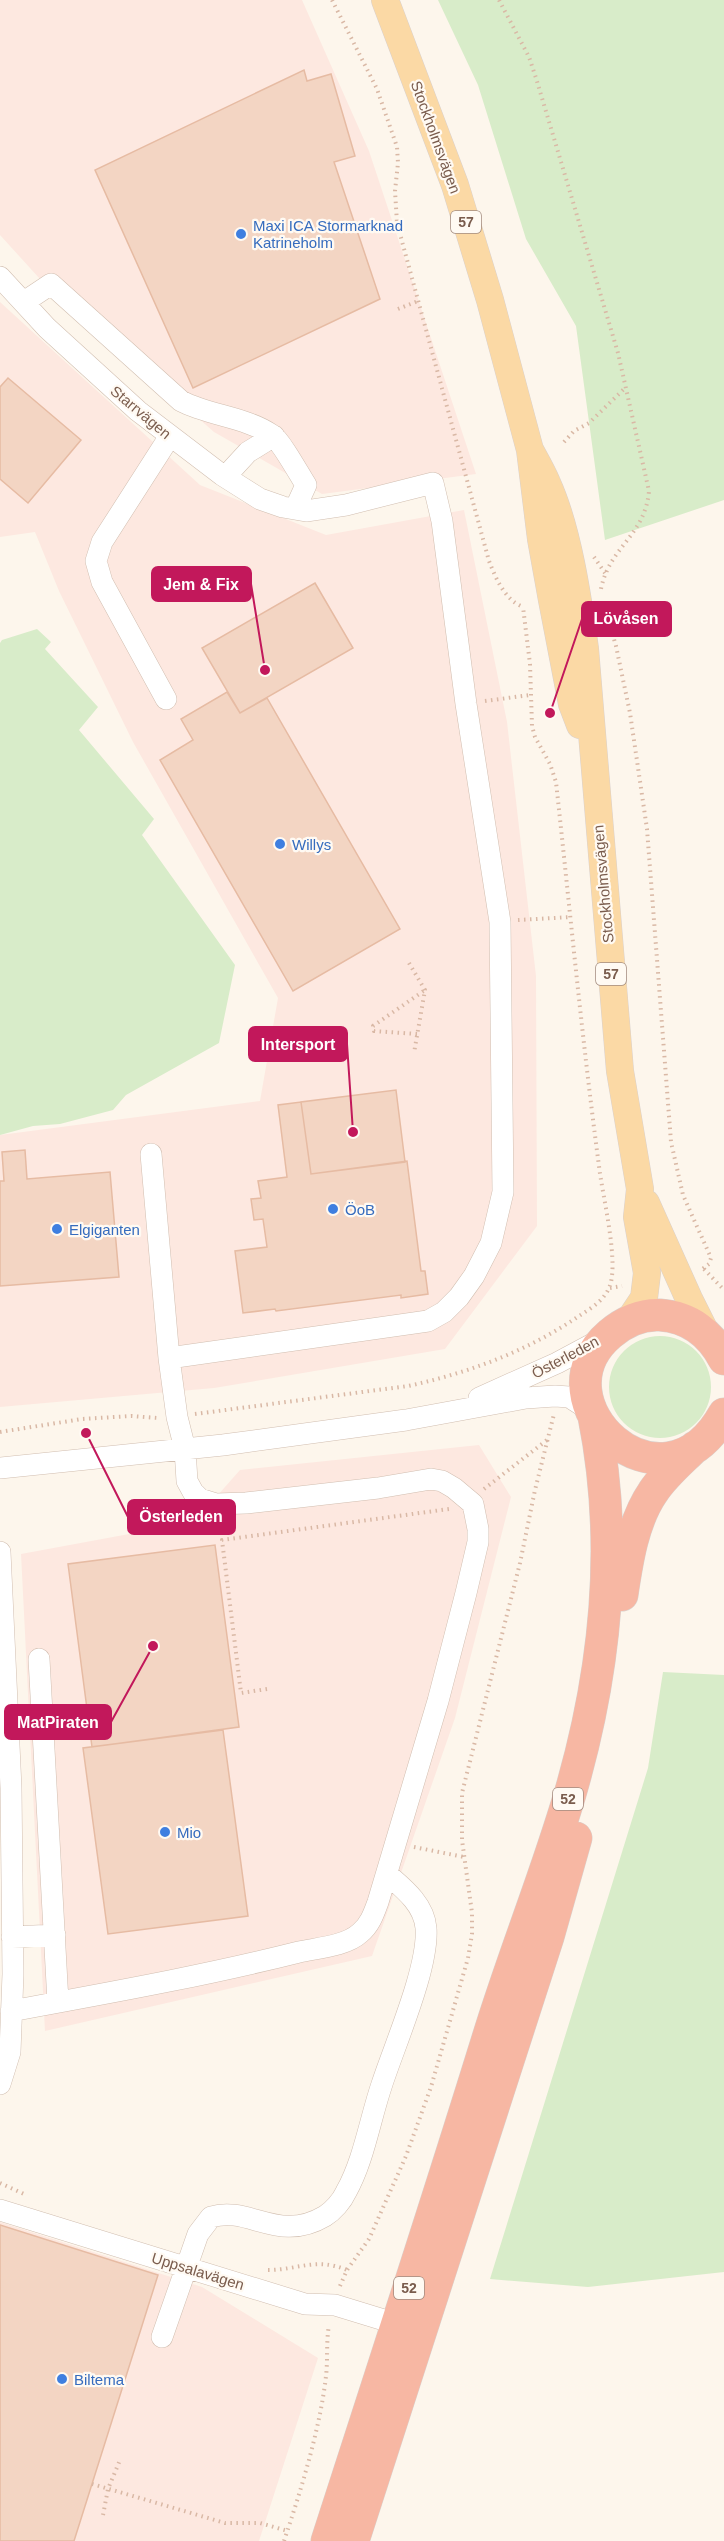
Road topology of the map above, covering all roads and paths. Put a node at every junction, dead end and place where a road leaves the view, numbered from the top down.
1 (332, 0) edge
2 (385, 0) edge
3 (499, 0) edge
4 (0, 277) edge
5 (418, 301) junction
6 (24, 302) junction
7 (398, 309) dead end
8 (625, 388) junction
9 (170, 436) junction
10 (274, 436) junction
11 (564, 442) dead end
12 (225, 477) junction
13 (300, 510) junction
14 (530, 694) junction
15 (166, 699) dead end
16 (466, 704) junction
17 (571, 917) junction
18 (500, 922) junction
19 (409, 963) dead end
20 (425, 990) junction
21 (417, 1034) junction
22 (414, 1053) dead end
23 (151, 1154) dead end
24 (639, 1190) junction
25 (724, 1290) edge
26 (622, 1326) junction
27 (718, 1348) edge
28 (169, 1358) junction
29 (448, 1411) junction
30 (592, 1414) junction
31 (177, 1416) junction
32 (0, 1431) edge
33 (713, 1432) edge
34 (548, 1439) dead end
35 (185, 1449) junction
36 (0, 1468) edge
37 (469, 1500) junction
38 (0, 1552) edge
39 (39, 1659) dead end
40 (267, 1689) dead end
41 (11, 1788) junction
42 (46, 1789) junction
43 (396, 1843) junction
44 (464, 1857) dead end
45 (387, 1874) junction
46 (54, 1935) junction
47 (12, 1937) junction
48 (58, 2002) junction
49 (11, 2011) junction
50 (0, 2084) edge
51 (0, 2183) edge
52 (28, 2195) dead end
53 (0, 2210) edge
54 (188, 2268) junction
55 (262, 2270) dead end
56 (347, 2270) dead end
57 (409, 2328) junction
58 (162, 2337) dead end
59 (120, 2460) dead end
60 (92, 2484) dead end
61 (108, 2489) junction
62 (103, 2515) dead end
63 (288, 2530) dead end
64 (327, 2541) edge
65 (353, 2541) edge

1 - 5 path
2 - 24 main road, Stockholmsvägen / 57
3 - 8 path
4 - 6 street, Starrvägen
5 - 7 path
5 - 14 path
6 - 9 street, Starrvägen
6 - 10 street
8 - 11 path
8 - 25 path
9 - 12 street, Starrvägen
9 - 15 street
10 - 12 street
10 - 13 street
12 - 13 street, Starrvägen
13 - 16 street
14 - 16 path
14 - 17 path
16 - 18 street
17 - 18 path
17 - 31 path
18 - 28 street
19 - 20 path
20 - 21 path
20 - 21 path
21 - 22 path
23 - 28 street
24 - 26 main road, Stockholmsvägen / 57
24 - 27 main road, Stockholmsvägen / 57
26 - 27 highway
26 - 29 street, Österleden
26 - 30 highway, 52
28 - 31 street
29 - 30 street, Österleden
29 - 35 street, Österleden
30 - 33 highway, 52
30 - 57 highway, 52
31 - 32 path
31 - 35 street
33 - 57 highway, 52
34 - 37 path
35 - 36 street, Österleden
35 - 37 street
37 - 40 path
37 - 43 street
38 - 41 street
39 - 42 street
41 - 42 street
41 - 47 street
42 - 46 street
43 - 44 path
43 - 45 street
45 - 48 street
45 - 54 street
46 - 47 street
46 - 48 street
47 - 49 street
48 - 49 street
49 - 50 street
51 - 52 path
53 - 54 street, Uppsalavägen
54 - 57 street, Uppsalavägen
54 - 58 street
55 - 56 path
57 - 64 highway, 52
57 - 65 highway, 52
59 - 61 path
60 - 61 path
61 - 62 path
61 - 63 path

